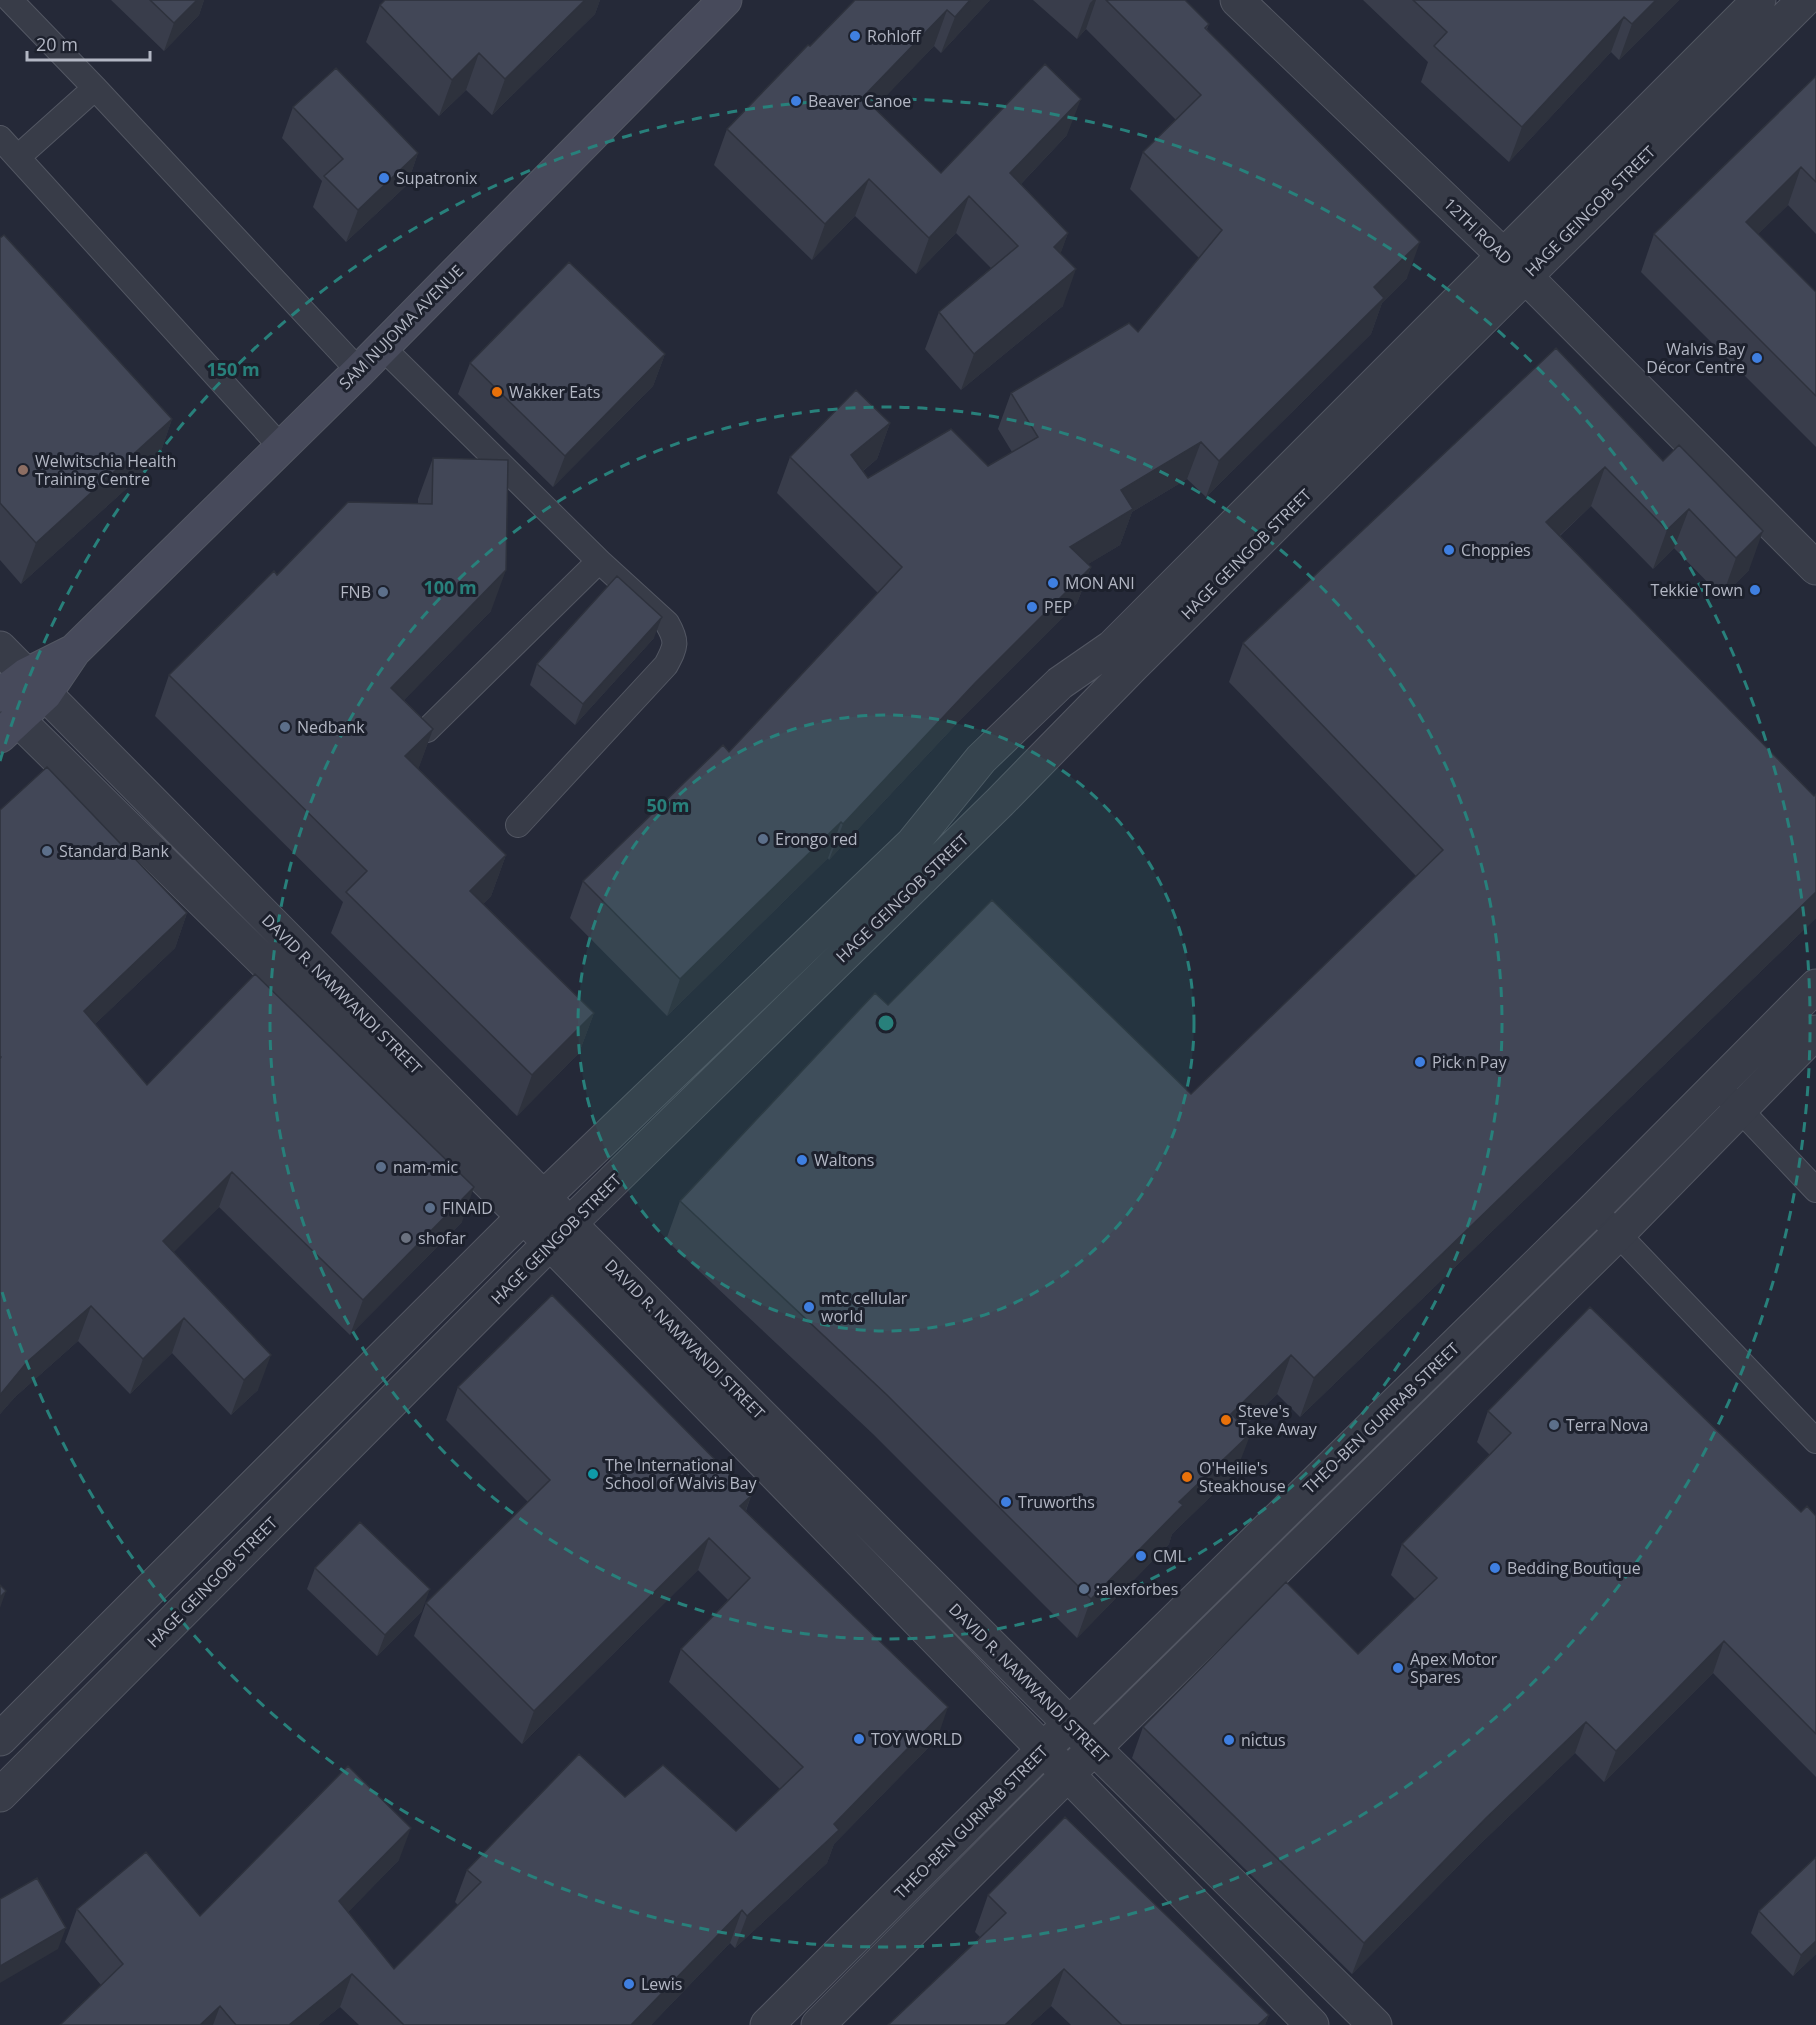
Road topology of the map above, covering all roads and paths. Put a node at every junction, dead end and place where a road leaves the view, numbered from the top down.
1 (10, 0) edge
2 (725, 0) edge
3 (1237, 0) edge
4 (1759, 0) edge
5 (1804, 0) edge
6 (95, 88) junction
7 (0, 138) edge
8 (18, 157) junction
9 (1514, 266) junction
10 (382, 347) junction
11 (359, 371) junction
12 (281, 447) junction
13 (599, 561) junction
14 (1816, 568) edge
15 (0, 648) edge
16 (35, 685) junction
17 (4, 713) edge
18 (427, 730) edge
19 (518, 825) dead end
20 (1816, 986) edge
21 (1816, 1032) edge
22 (1717, 1086) junction
23 (1740, 1110) junction
24 (1816, 1190) edge
25 (534, 1207) junction
26 (1594, 1209) junction
27 (560, 1233) junction
28 (1618, 1234) junction
29 (1816, 1441) edge
30 (1070, 1723) junction
31 (0, 1739) edge
32 (1094, 1748) junction
33 (1045, 1750) junction
34 (1068, 1774) junction
35 (0, 1795) edge
36 (766, 2025) edge
37 (818, 2025) edge
38 (1312, 2025) edge
39 (1375, 2025) edge

1 - 6 lane
2 - 10 main road, SAM NUJOMA AVENUE
3 - 9 street, 12TH ROAD
4 - 9 street, HAGE GEINGOB STREET
5 - 9 street, HAGE GEINGOB STREET
6 - 8 lane
6 - 11 lane
7 - 8 lane
8 - 12 lane
9 - 14 street, 12TH ROAD
9 - 25 street, HAGE GEINGOB STREET
9 - 27 street, HAGE GEINGOB STREET
10 - 11 main road, SAM NUJOMA AVENUE
10 - 13 lane
11 - 12 main road, SAM NUJOMA AVENUE
12 - 16 main road, SAM NUJOMA AVENUE
13 - 18 lane
13 - 19 lane
15 - 16 street, DAVID R. NAMWANDI STREET
16 - 17 main road, SAM NUJOMA AVENUE
16 - 25 street, DAVID R. NAMWANDI STREET
17 - 25 street, DAVID R. NAMWANDI STREET
20 - 22 street, THEO-BEN GURIRAB STREET
21 - 23 street, THEO-BEN GURIRAB STREET
22 - 23 lane
22 - 26 street, THEO-BEN GURIRAB STREET
23 - 24 lane
23 - 28 street, THEO-BEN GURIRAB STREET
25 - 27 street, DAVID R. NAMWANDI STREET
25 - 31 street, HAGE GEINGOB STREET
26 - 28 lane
26 - 30 street, THEO-BEN GURIRAB STREET
27 - 30 street, DAVID R. NAMWANDI STREET
27 - 33 street, DAVID R. NAMWANDI STREET
27 - 35 street, HAGE GEINGOB STREET
28 - 29 lane
28 - 32 street, THEO-BEN GURIRAB STREET
30 - 32 street, DAVID R. NAMWANDI STREET
30 - 33 street, THEO-BEN GURIRAB STREET
32 - 34 street, THEO-BEN GURIRAB STREET
32 - 39 street, DAVID R. NAMWANDI STREET
33 - 34 street, DAVID R. NAMWANDI STREET
33 - 36 street, THEO-BEN GURIRAB STREET
34 - 37 street, THEO-BEN GURIRAB STREET
34 - 38 street, DAVID R. NAMWANDI STREET

